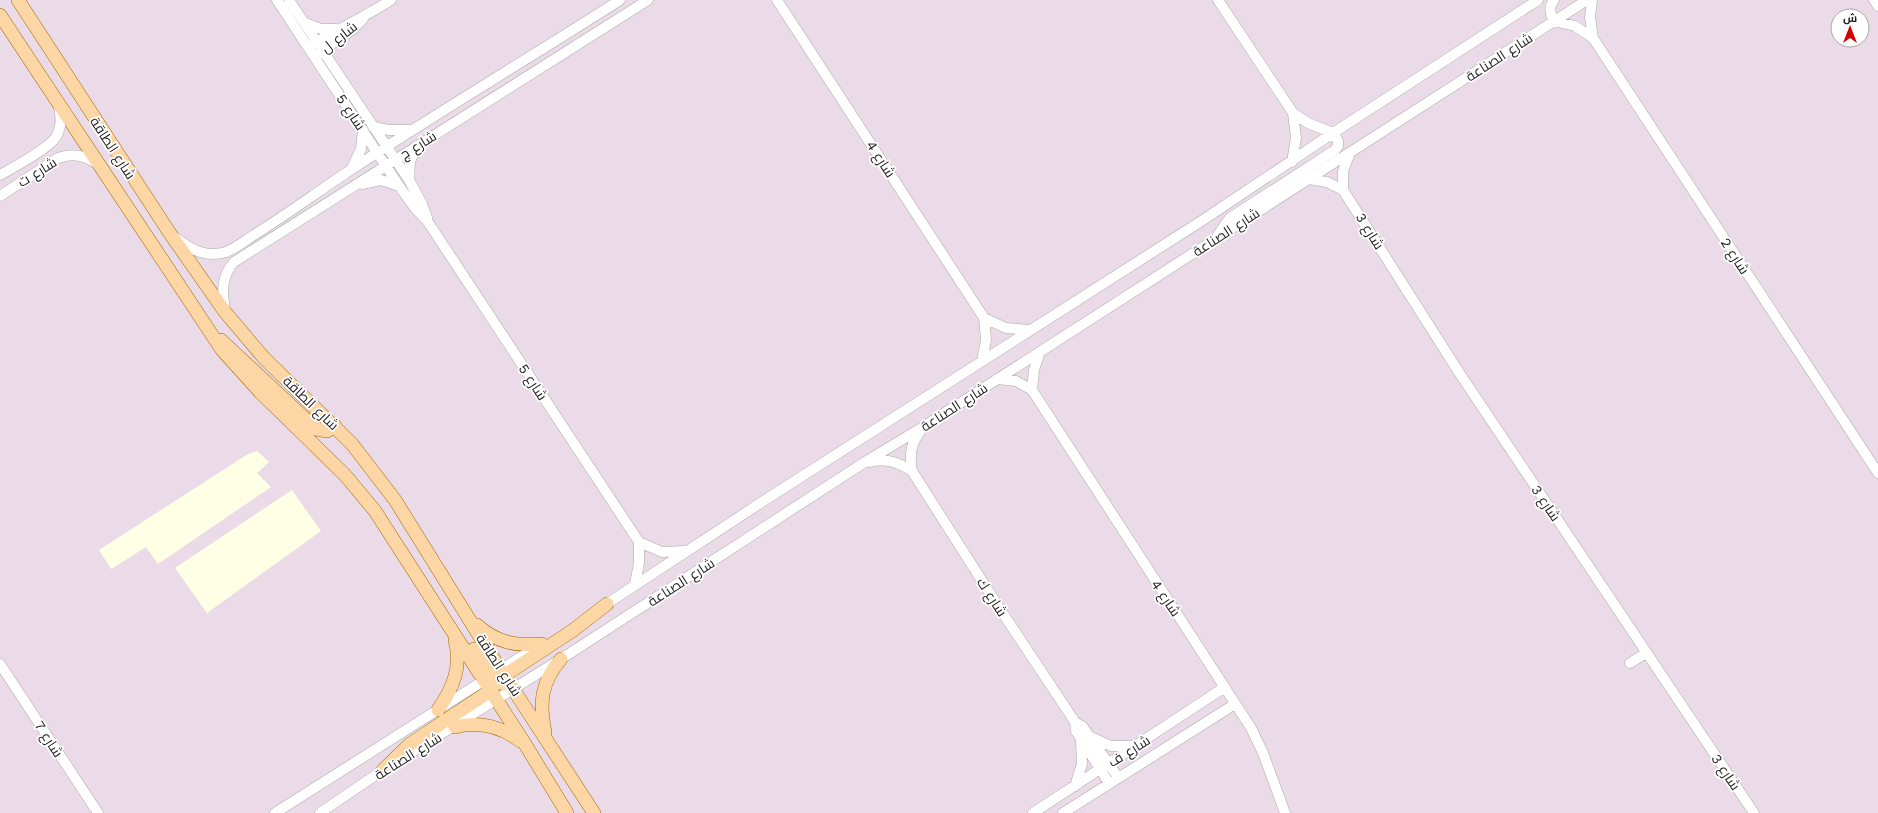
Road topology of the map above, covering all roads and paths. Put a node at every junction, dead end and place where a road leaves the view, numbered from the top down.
1 (8, 0) edge
2 (18, 0) edge
3 (277, 0) edge
4 (289, 0) edge
5 (391, 0) edge
6 (620, 0) edge
7 (648, 0) edge
8 (777, 0) edge
9 (1218, 0) edge
10 (1554, 0) edge
11 (1587, 0) edge
12 (1592, 0) edge
13 (1874, 0) edge
14 (1534, 2) edge
15 (24, 5) edge
16 (1878, 6) edge
17 (1, 16) edge
18 (364, 17) junction
19 (1554, 21) junction
20 (305, 23) junction
21 (338, 28) junction
22 (574, 30) junction
23 (1593, 38) junction
24 (339, 40) junction
25 (318, 41) junction
26 (582, 43) junction
27 (307, 46) junction
28 (324, 50) junction
29 (314, 57) junction
30 (338, 72) junction
31 (484, 85) junction
32 (74, 88) junction
33 (492, 98) junction
34 (59, 105) junction
35 (1293, 113) junction
36 (373, 127) junction
37 (363, 130) junction
38 (412, 130) junction
39 (1333, 133) junction
40 (416, 146) junction
41 (382, 150) junction
42 (1350, 153) junction
43 (395, 159) junction
44 (1292, 162) junction
45 (99, 164) junction
46 (386, 165) junction
47 (352, 169) junction
48 (0, 175) edge
49 (409, 180) junction
50 (1309, 180) junction
51 (356, 185) junction
52 (399, 186) junction
53 (1343, 190) junction
54 (0, 196) edge
55 (289, 213) junction
56 (428, 222) junction
57 (297, 223) junction
58 (169, 232) junction
59 (1216, 239) junction
60 (226, 312) junction
61 (984, 318) junction
62 (206, 328) junction
63 (1029, 330) junction
64 (1040, 352) junction
65 (982, 361) junction
66 (998, 379) junction
67 (1032, 390) junction
68 (335, 426) junction
69 (923, 427) junction
70 (865, 462) junction
71 (912, 471) junction
72 (1878, 473) edge
73 (638, 542) junction
74 (686, 551) junction
75 (421, 580) junction
76 (635, 584) junction
77 (607, 604) junction
78 (470, 619) junction
79 (451, 629) junction
80 (542, 644) junction
81 (1646, 653) junction
82 (560, 659) junction
83 (1630, 663) dead end
84 (0, 664) edge
85 (498, 684) junction
86 (1225, 687) junction
87 (1235, 704) junction
88 (438, 710) junction
89 (454, 727) junction
90 (546, 737) junction
91 (1085, 737) junction
92 (525, 744) junction
93 (1137, 746) junction
94 (1104, 766) junction
95 (383, 770) junction
96 (571, 776) junction
97 (1118, 777) junction
98 (1109, 783) junction
99 (1075, 786) junction
100 (98, 813) edge
101 (275, 813) edge
102 (320, 813) edge
103 (567, 813) edge
104 (594, 813) edge
105 (1032, 813) edge
106 (1063, 813) edge
107 (1285, 813) edge
108 (1754, 813) edge

1 - 32 main road
2 - 15 main road, شارع الطاقة
3 - 27 street, شارع 5
4 - 20 street, شارع 5
5 - 18 street, شارع ل
6 - 22 street, شارع ج
7 - 26 street, شارع ج
8 - 61 street, شارع 4
9 - 35 street
10 - 19 street
11 - 19 street, شارع الصناعة
12 - 23 street, شارع 2
13 - 16 street
14 - 39 street, شارع الصناعة
15 - 32 main road, شارع الطاقة
17 - 34 main road, شارع الطاقة
18 - 21 street, شارع ل
18 - 24 street, شارع ل
19 - 23 street, شارع 2
19 - 42 street, شارع الصناعة
20 - 21 street
20 - 25 street, شارع 5
21 - 25 street, شارع ل
22 - 26 street
22 - 31 street, شارع ج
23 - 72 street, شارع 2
24 - 28 street, شارع ل
24 - 30 street
25 - 27 street, شارع ل
25 - 28 street, شارع 5
26 - 33 street, شارع ج
27 - 29 street, شارع 5
28 - 29 street, شارع ل
28 - 30 street, شارع 5
29 - 37 street, شارع 5
30 - 36 street, شارع 5
31 - 33 street
31 - 38 street, شارع ج
32 - 58 main road, شارع الطاقة
33 - 40 street, شارع ج
34 - 45 main road, شارع الطاقة
34 - 48 street, شارع ت
35 - 39 street
35 - 44 street
36 - 38 street
36 - 41 street, شارع 5
37 - 41 street, شارع 5
37 - 47 street
38 - 41 street, شارع ج
39 - 44 street, شارع الصناعة
39 - 59 street
40 - 43 street, شارع ج
40 - 49 street
41 - 43 street, شارع 5
41 - 46 street, شارع 5
41 - 47 street, شارع ج
42 - 50 street, شارع الصناعة
42 - 53 street
43 - 46 street, شارع ج
43 - 49 street, شارع 5
44 - 63 street, شارع الصناعة
45 - 54 street, شارع ت
45 - 62 main road, شارع الطاقة
46 - 51 street, شارع ج
46 - 52 street, شارع 5
47 - 55 street, شارع ج
49 - 56 street, شارع 5
50 - 53 street
50 - 59 street, شارع الصناعة
51 - 52 street
51 - 57 street, شارع ج
52 - 56 street, شارع 5
53 - 81 street, شارع 3
55 - 57 street
55 - 58 street, شارع ج
56 - 73 street, شارع 5
57 - 60 street, شارع ج
58 - 60 main road, شارع الطاقة
59 - 64 street, شارع الصناعة
60 - 68 main road, شارع الطاقة
61 - 63 street
61 - 65 street, شارع 4
62 - 68 main road
62 - 75 main road, شارع الطاقة
63 - 65 street, شارع الصناعة
64 - 66 street, شارع الصناعة
64 - 67 street
65 - 74 street, شارع الصناعة
66 - 67 street, شارع 4
66 - 69 street, شارع الصناعة
67 - 86 street, شارع 4
68 - 78 main road, شارع الطاقة
69 - 70 street, شارع الصناعة
69 - 71 street, شارع ك
70 - 71 street
70 - 82 street, شارع الصناعة
71 - 91 street, شارع ك
73 - 74 street
73 - 76 street
74 - 76 street, شارع الصناعة
75 - 79 main road, شارع الطاقة
75 - 85 main road
76 - 77 street, شارع الصناعة
77 - 80 street, شارع الصناعة
77 - 85 main road
78 - 80 main road
78 - 85 main road, شارع الطاقة
79 - 85 main road, شارع الطاقة
79 - 88 main road
80 - 85 street, شارع الصناعة
81 - 83 street
81 - 108 street, شارع 3
82 - 85 street, شارع الصناعة
82 - 90 main road
84 - 100 street, شارع 7
85 - 88 street, شارع الصناعة
85 - 89 street, شارع الصناعة
85 - 90 main road, شارع الطاقة
85 - 92 main road, شارع الطاقة
85 - 95 main road
85 - 96 main road
86 - 87 street, شارع 4
86 - 93 street, شارع ف
87 - 97 street, شارع ف
87 - 107 street, شارع 4
88 - 101 street, شارع الصناعة
89 - 92 main road
89 - 95 street, شارع الصناعة
90 - 96 main road, شارع الطاقة
91 - 93 street
91 - 94 street, شارع ك
91 - 99 street
92 - 103 main road, شارع الطاقة
93 - 94 street, شارع ف
94 - 97 street, شارع ك
94 - 98 street, شارع ك
94 - 99 street, شارع ف
95 - 102 street, شارع الصناعة
96 - 104 main road, شارع الطاقة
97 - 98 street, شارع ف
98 - 106 street, شارع ف
99 - 105 street, شارع ف

